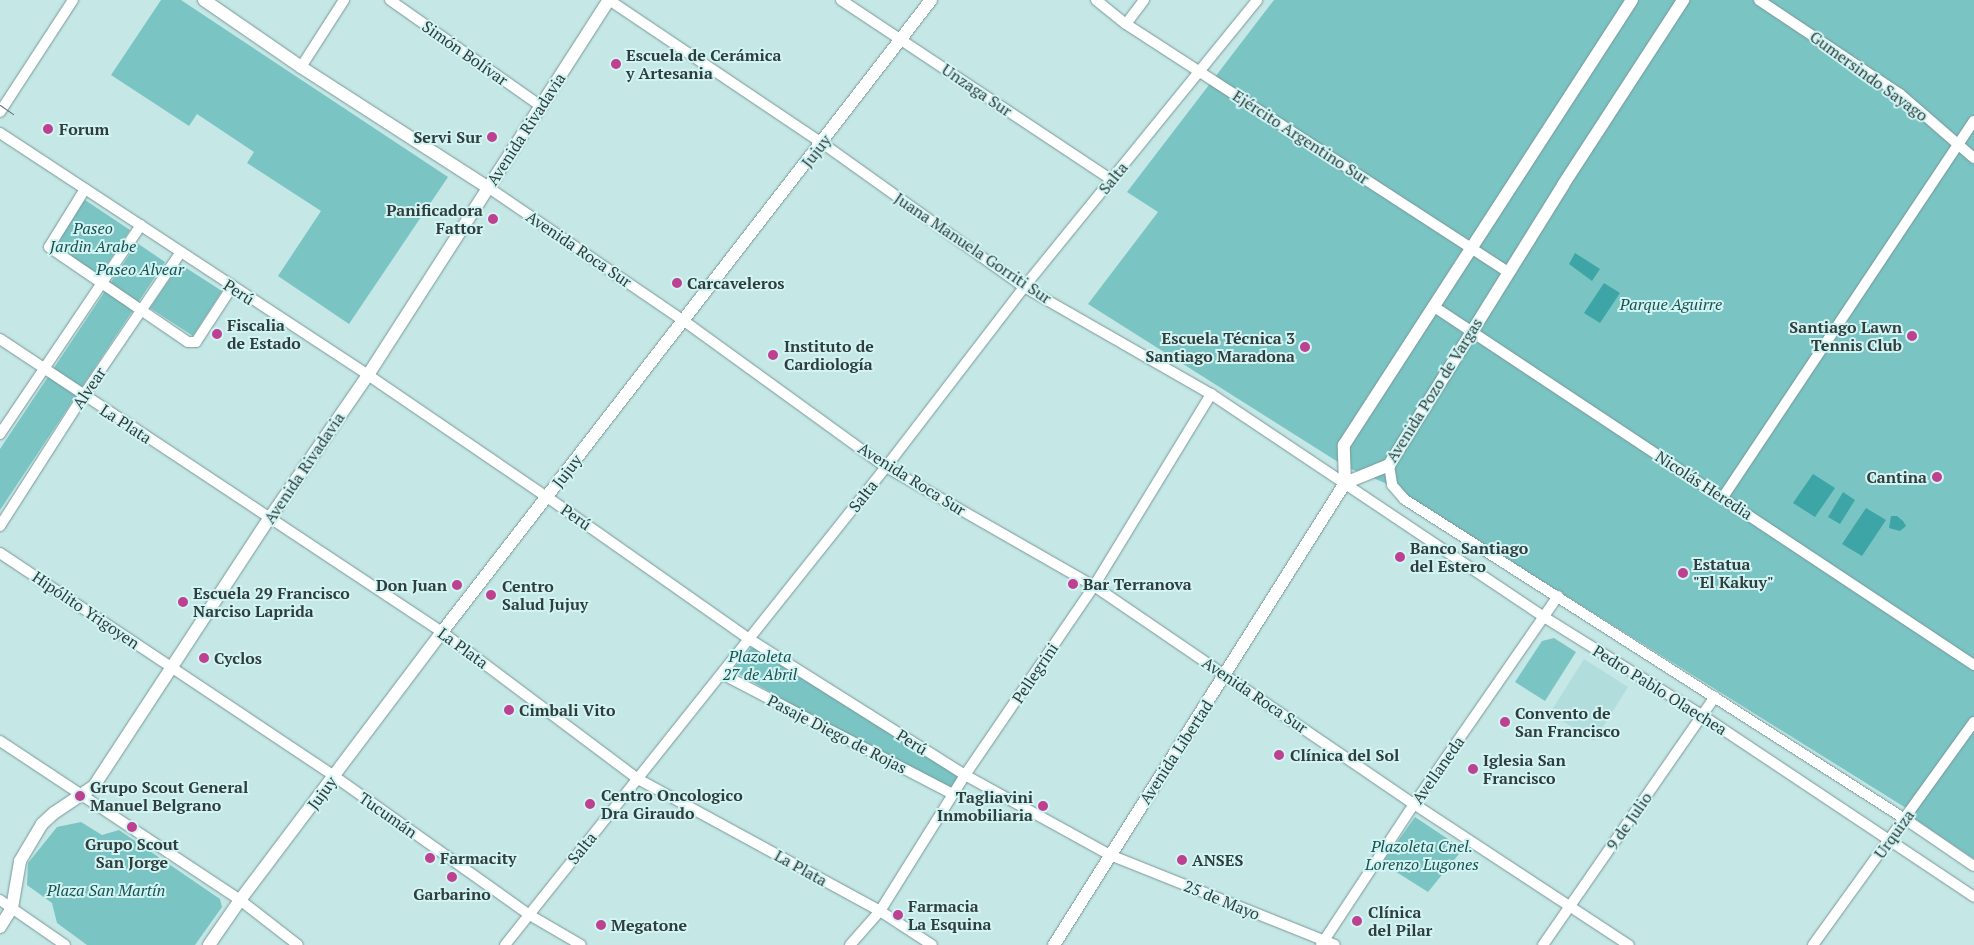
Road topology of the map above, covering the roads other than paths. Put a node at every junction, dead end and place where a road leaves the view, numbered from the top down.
1 (73, 0) edge
2 (204, 0) edge
3 (344, 0) edge
4 (390, 0) edge
5 (609, 0) edge
6 (841, 0) edge
7 (931, 0) edge
8 (1096, 0) edge
9 (1144, 0) edge
10 (1257, 0) edge
11 (1632, 0) edge
12 (1683, 0) edge
13 (1759, 0) edge
14 (1126, 24) junction
15 (901, 39) junction
16 (301, 67) junction
17 (1200, 72) junction
18 (541, 106) junction
19 (0, 112) edge
20 (1974, 120) edge
21 (0, 133) edge
22 (822, 143) junction
23 (1958, 144) junction
24 (1974, 158) edge
25 (1112, 180) junction
26 (489, 188) junction
27 (85, 189) junction
28 (141, 225) junction
29 (1472, 248) junction
30 (181, 252) junction
31 (1508, 272) junction
32 (101, 284) junction
33 (1024, 287) junction
34 (232, 288) junction
35 (1433, 306) junction
36 (141, 310) junction
37 (684, 321) junction
38 (1470, 333) junction
39 (0, 339) edge
40 (44, 368) junction
41 (368, 375) junction
42 (1211, 394) junction
43 (83, 396) junction
44 (0, 434) edge
45 (1390, 464) junction
46 (886, 467) junction
47 (1345, 483) junction
48 (547, 497) junction
49 (1723, 498) junction
50 (269, 519) junction
51 (0, 526) edge
52 (0, 553) edge
53 (1094, 586) junction
54 (1558, 596) junction
55 (1544, 617) junction
56 (442, 632) junction
57 (749, 639) junction
58 (1974, 665) edge
59 (171, 668) junction
60 (722, 674) junction
61 (1226, 675) junction
62 (1715, 697) junction
63 (1703, 716) junction
64 (1974, 722) edge
65 (0, 741) edge
66 (965, 775) junction
67 (334, 776) junction
68 (638, 779) junction
69 (953, 794) junction
70 (81, 796) junction
71 (1414, 804) junction
72 (1905, 819) junction
73 (1889, 841) junction
74 (1110, 855) junction
75 (1974, 866) edge
76 (1974, 897) edge
77 (0, 900) edge
78 (240, 900) junction
79 (1570, 906) junction
80 (12, 908) junction
81 (880, 911) junction
82 (528, 914) junction
83 (0, 927) edge
84 (1323, 943) edge
85 (65, 945) edge
86 (209, 945) edge
87 (298, 945) edge
88 (505, 945) edge
89 (581, 945) edge
90 (850, 945) edge
91 (932, 945) edge
92 (1054, 945) edge
93 (1335, 945) edge
94 (1543, 945) edge
95 (1630, 945) edge
96 (1813, 945) edge

1 - 19 street
2 - 16 main road, Avenida Roca Sur
3 - 16 street
4 - 18 street, Simón Bolívar
5 - 18 main road, Avenida Rivadavia
5 - 22 street, Juana Manuela Gorriti Sur
6 - 15 street, Unzaga Sur
7 - 15 main road, Jujuy
8 - 14 street, Ejército Argentino Sur
9 - 14 street
10 - 17 street, Salta
11 - 29 main road
12 - 31 main road, Avenida Pozo de Vargas
13 - 23 street, Gumersindo Sayago
14 - 17 street, Ejército Argentino Sur
15 - 22 main road, Jujuy
15 - 25 street, Unzaga Sur
16 - 26 main road, Avenida Roca Sur
17 - 25 street, Salta
17 - 29 street, Ejército Argentino Sur
18 - 26 main road, Avenida Rivadavia
20 - 23 street
21 - 27 street, Perú
22 - 33 street, Juana Manuela Gorriti Sur
22 - 37 main road, Jujuy
23 - 24 street, Gumersindo Sayago
23 - 49 street
25 - 33 street, Salta
26 - 37 street, Avenida Roca Sur
26 - 41 main road, Avenida Rivadavia
27 - 28 street, Perú
27 - 32 street
28 - 30 street, Perú
28 - 32 street
29 - 31 street, Ejército Argentino Sur
29 - 35 main road
30 - 34 street, Perú
30 - 36 street, Alvear
31 - 38 main road, Avenida Pozo de Vargas
32 - 36 street
32 - 40 street
33 - 42 street, Juana Manuela Gorriti Sur
33 - 46 street, Salta
34 - 36 street
34 - 41 street, Perú
35 - 38 street, Nicolás Heredia
35 - 47 main road
36 - 43 street, Alvear
37 - 46 street, Avenida Roca Sur
37 - 48 main road, Jujuy
38 - 45 main road, Avenida Pozo de Vargas
38 - 49 street, Nicolás Heredia
39 - 40 street, La Plata
40 - 43 street, La Plata
40 - 44 street
41 - 48 street, Perú
41 - 50 main road, Avenida Rivadavia
42 - 47 street, Juana Manuela Gorriti Sur
42 - 53 street, Pellegrini
43 - 50 street, La Plata
43 - 51 street, Alvear
45 - 47 main road, Avenida Pozo de Vargas
45 - 54 street, Pedro Pablo Olaechea
46 - 53 street, Avenida Roca Sur
46 - 57 street, Salta
47 - 55 street, Pedro Pablo Olaechea
47 - 61 main road, Avenida Libertad
48 - 56 main road, Jujuy
48 - 57 street, Perú
49 - 58 street, Nicolás Heredia
50 - 56 street, La Plata
50 - 59 main road, Avenida Rivadavia
52 - 59 street, Hipólito Yrigoyen
53 - 61 street, Avenida Roca Sur
53 - 66 street, Pellegrini
54 - 55 street, Avellaneda
54 - 62 street, Pedro Pablo Olaechea
55 - 63 street, Pedro Pablo Olaechea
55 - 71 street, Avellaneda
56 - 67 main road, Jujuy
56 - 68 street, La Plata
57 - 60 street, Salta
57 - 66 street, Perú
59 - 67 street, Tucumán
59 - 70 main road, Avenida Rivadavia
60 - 68 street, Salta
60 - 69 street, Pasaje Diego de Rojas
61 - 71 street, Avenida Roca Sur
61 - 74 main road, Avenida Libertad
62 - 63 street, 9 de Julio
62 - 72 street, Pedro Pablo Olaechea
63 - 73 street, Pedro Pablo Olaechea
63 - 79 street, 9 de Julio
64 - 72 street, Urquiza
65 - 70 street
66 - 69 street, Pellegrini
66 - 74 street, Perú
67 - 78 main road, Jujuy
67 - 82 street, Tucumán
68 - 81 street, La Plata
68 - 82 street, Salta
69 - 81 street, Pellegrini
70 - 78 street
70 - 80 main road, Avenida Rivadavia
71 - 79 street, Avenida Roca Sur
71 - 84 street, Avellaneda
72 - 73 street, Urquiza
72 - 75 street, Pedro Pablo Olaechea
73 - 76 street, Pedro Pablo Olaechea
73 - 96 street, Urquiza
74 - 84 street, 25 de Mayo
74 - 92 main road, Avenida Libertad
77 - 80 street
78 - 86 main road, Jujuy
78 - 87 street
79 - 94 street, 9 de Julio
79 - 95 street, Avenida Roca Sur
80 - 83 main road, Avenida Rivadavia
80 - 85 street
81 - 90 street, Pellegrini
81 - 91 street, La Plata
82 - 88 street, Salta
82 - 89 street, Tucumán
84 - 93 street, 25 de Mayo

